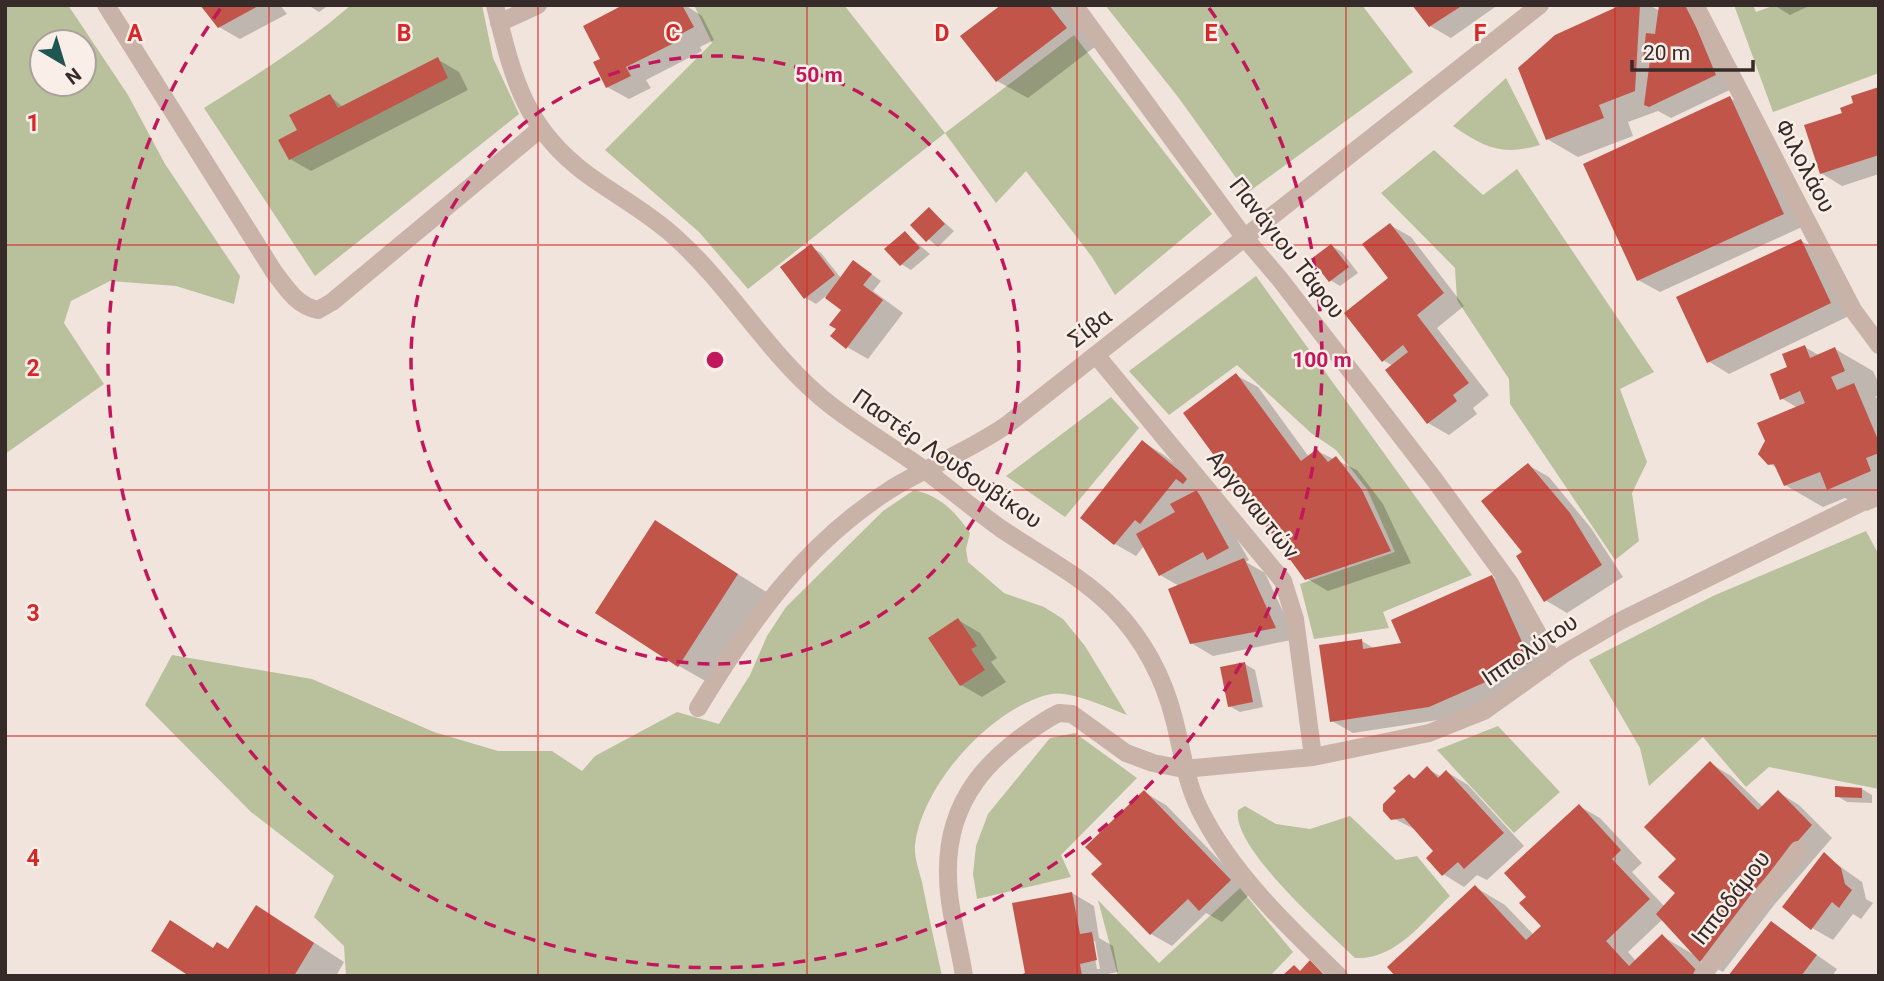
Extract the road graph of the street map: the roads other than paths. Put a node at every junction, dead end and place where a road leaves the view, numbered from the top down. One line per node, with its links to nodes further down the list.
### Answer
1 (106, 5): 7 (street)
2 (538, 5): 6 (street)
3 (1074, 5): 8 (street, Πανάγιου Τάφου)
4 (1540, 5): 8 (street, Σίβα)
5 (1695, 5): 9 (street, Φιλολάου)
6 (497, 14): 7 (street, Παστέρ Λουδουβίκου)
7 (541, 129): 11 (street, Παστέρ Λουδουβίκου)
8 (1244, 237): 10 (street, Σίβα); 13 (street, Πανάγιου Τάφου)
9 (1879, 345)
10 (1096, 355): 11 (street, Σίβα); 15 (street, Αργοναυτών)
11 (927, 472): 14 (street, Σίβα); 16 (street, Παστέρ Λουδουβίκου)
12 (1879, 494): 13 (street, Ιππολύτου)
13 (1553, 661): 15 (street, Ιππολύτου)
14 (698, 709)
15 (1313, 757): 16 (street, Ιππολύτου)
16 (1184, 769): 18 (street, Ιππολύτου); 19 (street, Παστέρ Λουδουβίκου)
17 (1798, 850): 20 (street, Ιπποδάμου)
18 (964, 976)
19 (1339, 976)
20 (1702, 976)

